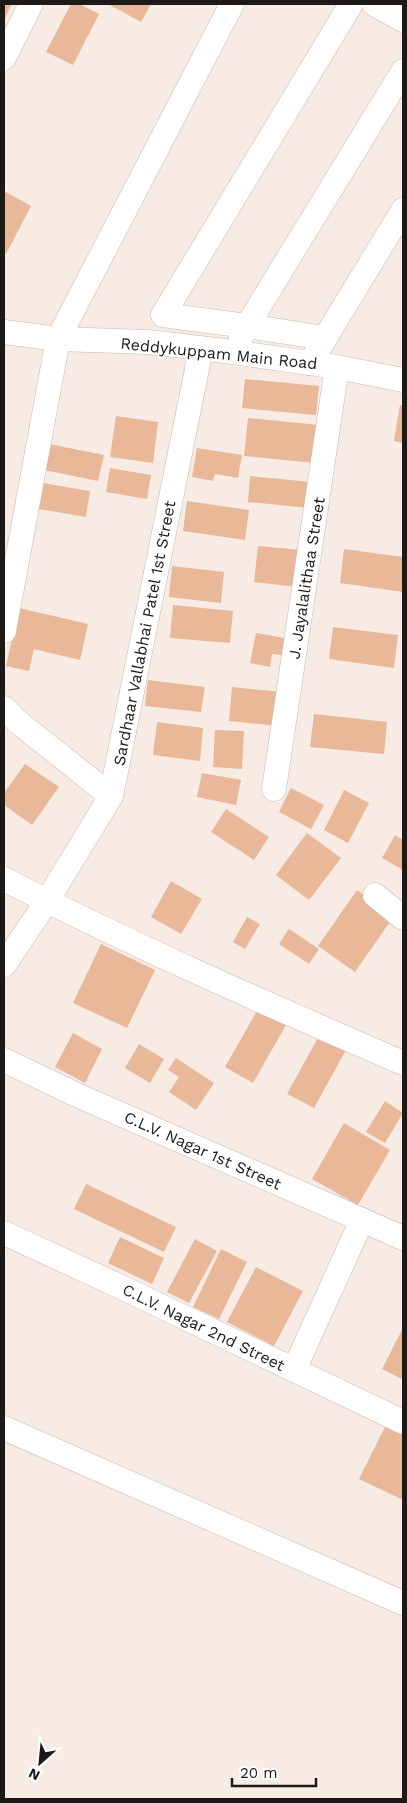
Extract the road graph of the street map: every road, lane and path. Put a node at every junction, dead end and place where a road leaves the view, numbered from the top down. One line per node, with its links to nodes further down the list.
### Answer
1 (31, 4): 6 (street)
2 (232, 4): 13 (street)
3 (351, 4): 9 (street)
4 (374, 4): 5 (street)
5 (403, 20)
6 (4, 58)
7 (403, 71): 10 (street)
8 (403, 210): 12 (street)
9 (163, 314): 10 (street); 14 (street)
10 (247, 326): 12 (street); 16 (street)
11 (4, 332): 13 (street, Reddykuppam Main Road)
12 (325, 338): 17 (street)
13 (58, 339): 14 (street, Reddykuppam Main Road); 20 (street)
14 (148, 342): 15 (street, Reddykuppam Main Road)
15 (201, 349): 16 (street, Reddykuppam Main Road); 23 (street, Sardhaar Vallabhai Patel 1st Street)
16 (233, 352): 17 (street, Reddykuppam Main Road)
17 (310, 363): 18 (street, Reddykuppam Main Road)
18 (337, 367): 19 (street, Reddykuppam Main Road); 22 (street, J. Jayalalithaa Street)
19 (403, 380)
20 (4, 631)
21 (4, 708): 23 (street)
22 (274, 789)
23 (111, 796): 26 (street, Sardhaar Vallabhai Patel 1st Street)
24 (4, 879): 26 (street)
25 (375, 895): 27 (street)
26 (47, 901): 28 (street, Sardhaar Vallabhai Patel 1st Street); 30 (street)
27 (403, 918)
28 (4, 966)
29 (4, 1060): 31 (street, C.L.V. Nagar 1st Street)
30 (403, 1063)
31 (362, 1220): 33 (street, C.L.V. Nagar 1st Street); 34 (street)
32 (4, 1233): 34 (street, C.L.V. Nagar 2nd Street)
33 (403, 1238)
34 (294, 1370): 35 (street, C.L.V. Nagar 2nd Street)
35 (403, 1422)
36 (4, 1428): 37 (street)
37 (403, 1604)

